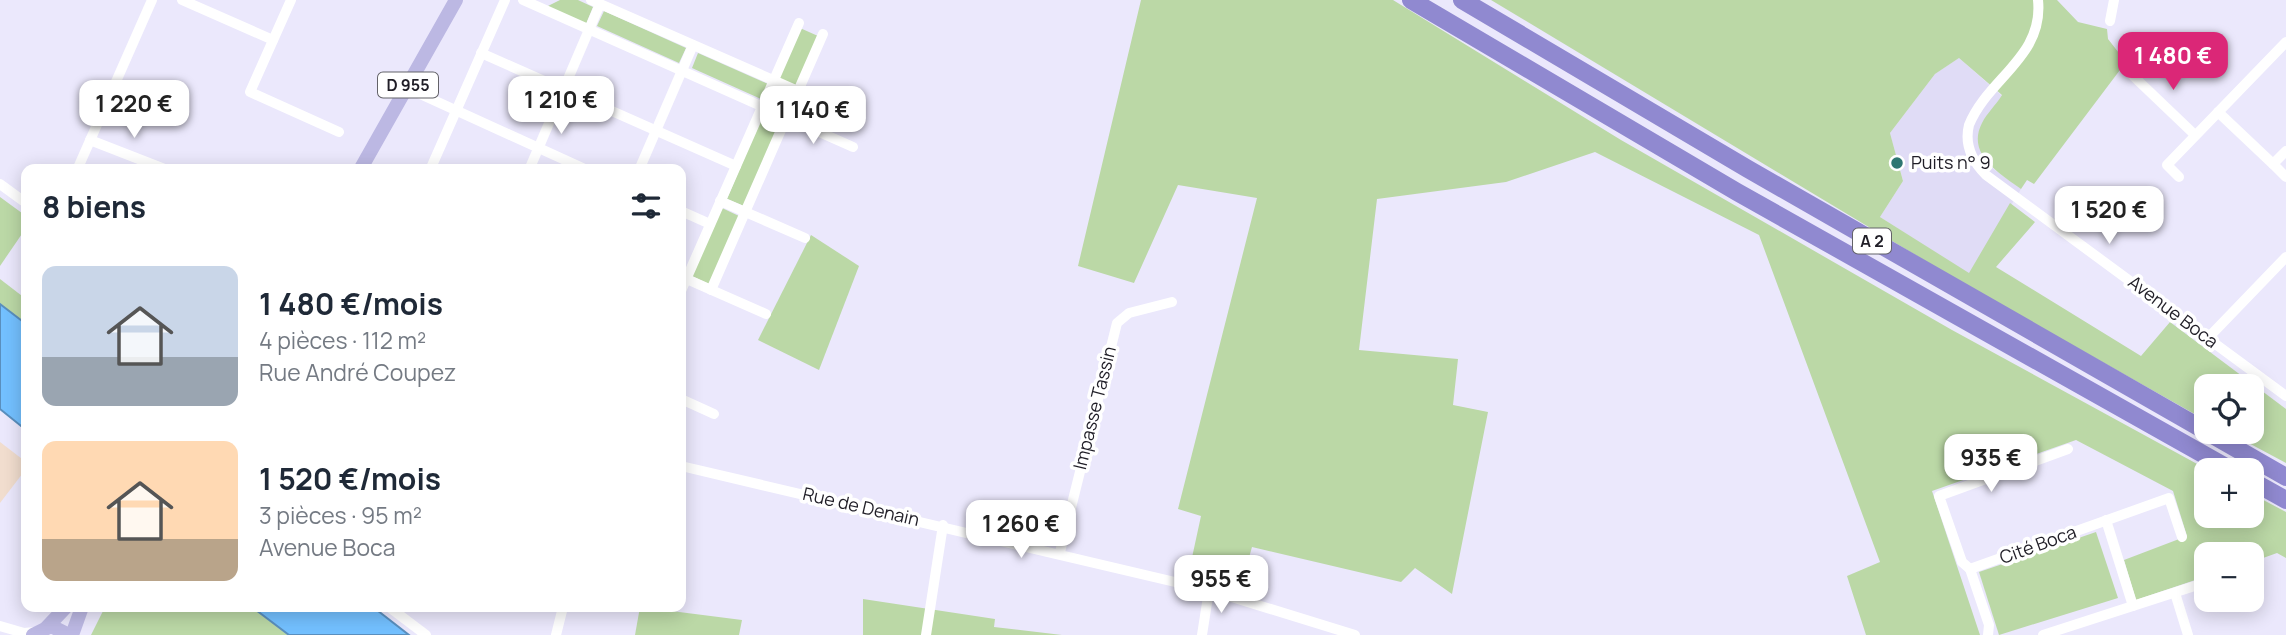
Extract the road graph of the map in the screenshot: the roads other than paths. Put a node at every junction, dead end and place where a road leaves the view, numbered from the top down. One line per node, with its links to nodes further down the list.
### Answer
1 (152, 0): 35 (street)
2 (182, 0): 18 (street)
3 (291, 0): 18 (street)
4 (456, 0): 25 (main road, D 955)
5 (505, 0): 21 (street)
6 (523, 0): 13 (street)
7 (550, 0): 13 (street)
8 (1411, 0): 68 (highway, A 2)
9 (1462, 0): 70 (highway, A 2)
10 (2114, 0): 14 (street)
11 (596, 2): 16 (street); 20 (street)
12 (2038, 2): 63 (street, Avenue Boca)
13 (542, 4): 16 (street)
14 (2110, 21)
15 (799, 23): 24 (street)
16 (590, 29): 22 (street); 26 (street)
17 (823, 34): 27 (street)
18 (273, 40): 33 (street)
19 (2286, 42): 30 (street)
20 (693, 45): 22 (street); 24 (street)
21 (481, 54): 26 (street); 29 (street)
22 (683, 70): 28 (street); 32 (street)
23 (2128, 71): 34 (street)
24 (774, 80): 27 (street); 28 (street)
25 (407, 88): 29 (street); 41 (main road, D 955)
26 (564, 90): 32 (street); 37 (street)
27 (798, 91): 31 (street)
28 (762, 106): 31 (street); 47 (street)
29 (456, 111): 37 (street); 42 (street)
30 (2218, 112): 34 (street); 46 (street)
31 (787, 117): 36 (street); 53 (street)
32 (656, 131): 45 (street); 47 (street)
33 (339, 132)
34 (2195, 135): 48 (street)
35 (90, 140): 39 (street); 40 (street)
36 (853, 147)
37 (538, 148): 43 (street); 44 (street)
38 (2286, 151): 46 (street)
39 (79, 164)
40 (152, 164)
41 (363, 164)
42 (436, 164)
43 (531, 164)
44 (574, 164)
45 (642, 164)
46 (2273, 164): 49 (street)
47 (736, 166): 52 (street)
48 (2179, 177)
49 (2286, 177)
50 (0, 184): 51 (street)
51 (21, 199)
52 (720, 201): 53 (street); 55 (street)
53 (745, 212): 56 (street); 60 (street)
54 (686, 213): 55 (street)
55 (710, 224): 58 (street)
56 (805, 239)
57 (2286, 257): 63 (street)
58 (686, 273)
59 (686, 278): 60 (street)
60 (711, 290): 62 (street)
61 (1172, 302): 76 (street, Impasse Tassin)
62 (766, 314)
63 (2208, 338): 64 (street, Avenue Boca)
64 (2286, 396)
65 (686, 401): 66 (street)
66 (714, 414)
67 (2068, 449): 77 (street)
68 (2210, 458)
69 (686, 467): 74 (street, Rue de Denain)
70 (2286, 477)
71 (2264, 487): 72 (highway)
72 (2286, 499)
73 (2106, 520): 75 (street, Cité Boca); 77 (street, Cité Boca); 81 (street)
74 (943, 525): 76 (street, Rue de Denain); 91 (street)
75 (2182, 537)
76 (1060, 552): 79 (street, Rue de Denain)
77 (1970, 569): 94 (street)
78 (2194, 586): 80 (street)
79 (1209, 590): 92 (street); 93 (street, Rue de Denain)
80 (2175, 593): 81 (street); 96 (street)
81 (2133, 606): 95 (street)
82 (60, 612): 87 (main road)
83 (80, 612): 88 (main road)
84 (396, 612): 89 (street)
85 (562, 612): 90 (street)
86 (0, 625): 87 (street)
87 (38, 631): 88 (main road)
88 (71, 635)
89 (426, 635)
90 (556, 635)
91 (926, 635)
92 (1202, 635)
93 (1355, 635)
94 (1988, 635)
95 (2043, 635)
96 (2189, 635)

